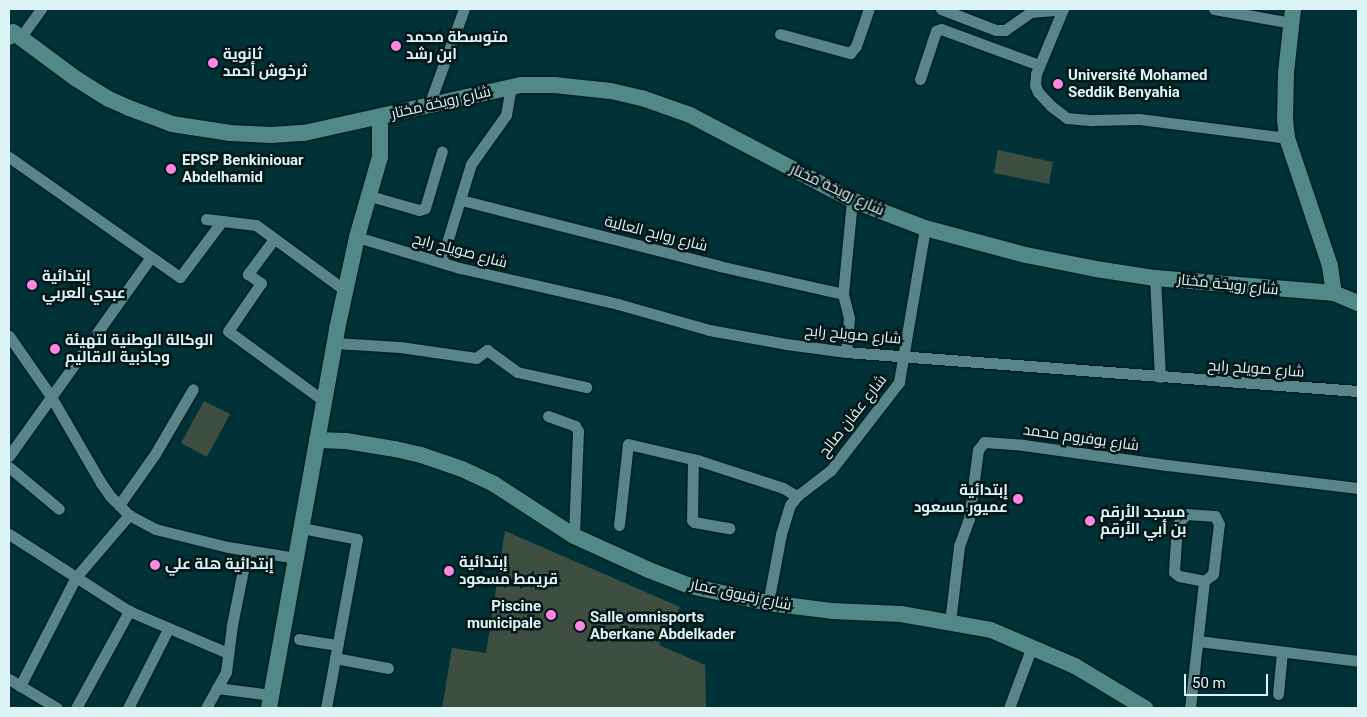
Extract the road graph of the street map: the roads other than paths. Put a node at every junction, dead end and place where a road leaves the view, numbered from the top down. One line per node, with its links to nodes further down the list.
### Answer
1 (41, 9): 8 (street)
2 (464, 9): 13 (street)
3 (869, 9): 9 (street)
4 (941, 9): 5 (street)
5 (1063, 9): 10 (street)
6 (1214, 9): 7 (street)
7 (1292, 16): 15 (main road)
8 (13, 34): 14 (main road, شارع رويخة مختار)
9 (780, 34)
10 (1039, 65): 11 (street); 15 (street)
11 (920, 79)
12 (511, 87): 13 (main road, شارع رويخة مختار); 19 (street); 20 (main road, شارع رويخة مختار)
13 (429, 105): 14 (main road, شارع رويخة مختار)
14 (380, 117): 18 (main road)
15 (1287, 138): 28 (main road)
16 (442, 151): 18 (street)
17 (9, 157): 26 (street)
18 (370, 196): 24 (main road)
19 (461, 200): 27 (street); 33 (street, شارع روابح العالية)
20 (852, 200): 23 (main road, شارع رويخة مختار); 33 (street)
21 (206, 219): 22 (street)
22 (222, 221): 25 (street); 26 (street)
23 (925, 228): 29 (main road, شارع رويخة مختار); 38 (street, شارع عفان صالح)
24 (356, 237): 27 (street, شارع صويلح رابح); 30 (main road)
25 (274, 239): 30 (street); 44 (street)
26 (151, 257): 43 (street)
27 (441, 262): 37 (street, شارع صويلح رابح)
28 (1330, 266): 31 (street); 32 (main road)
29 (1155, 278): 31 (main road, شارع رويخة مختار); 39 (street)
30 (346, 291): 36 (main road)
31 (1308, 293): 32 (main road, شارع رويخة مختار)
32 (1334, 293): 34 (main road)
33 (843, 294): 37 (street)
34 (1358, 304)
35 (9, 336): 43 (street)
36 (335, 343): 40 (street); 44 (main road)
37 (846, 352): 38 (street, شارع صويلح رابح)
38 (905, 355): 39 (street, شارع صويلح رابح); 51 (street, شارع عفان صالح)
39 (1160, 377): 42 (street, شارع صويلح رابح)
40 (586, 387)
41 (193, 389): 52 (street)
42 (1358, 391)
43 (50, 396): 47 (street); 52 (street)
44 (324, 401): 46 (main road)
45 (548, 416): 59 (street)
46 (318, 440): 56 (main road); 59 (main road, شارع زقيوق عمار)
47 (9, 456)
48 (693, 459): 51 (street); 55 (street); 57 (street)
49 (9, 468): 53 (street)
50 (1358, 488): 66 (street, شارع بوفروم محمد)
51 (797, 496): 64 (street, شارع عفان صالح)
52 (119, 505): 54 (street)
53 (59, 509)
54 (129, 515): 60 (street); 62 (street)
55 (619, 525)
56 (302, 528): 61 (main road); 70 (street)
57 (729, 528)
58 (9, 534): 62 (street)
59 (574, 536): 64 (main road, شارع زقيوق عمار)
60 (247, 550): 61 (street); 73 (street)
61 (296, 558): 81 (main road)
62 (76, 577): 65 (street); 78 (street)
63 (1204, 581): 63 (street); 69 (street)
64 (768, 603): 66 (main road, شارع زقيوق عمار)
65 (129, 611): 67 (street); 83 (street)
66 (950, 622): 71 (main road, شارع زقيوق عمار)
67 (168, 629): 73 (street); 84 (street)
68 (299, 639): 70 (street)
69 (1198, 641): 72 (street); 89 (street)
70 (338, 645): 74 (street)
71 (1032, 646): 87 (street); 88 (main road, شارع زقيوق عمار)
72 (1282, 652): 75 (street); 80 (street)
73 (228, 653): 79 (street)
74 (335, 658): 76 (street); 86 (street)
75 (1358, 661)
76 (388, 668)
77 (9, 679): 78 (street)
78 (20, 686): 82 (street)
79 (217, 688): 81 (street); 85 (street)
80 (1278, 694)
81 (271, 702)
82 (57, 708)
83 (76, 708)
84 (128, 708)
85 (206, 708)
86 (326, 708)
87 (1008, 708)
88 (1145, 708)
89 (1190, 708)

